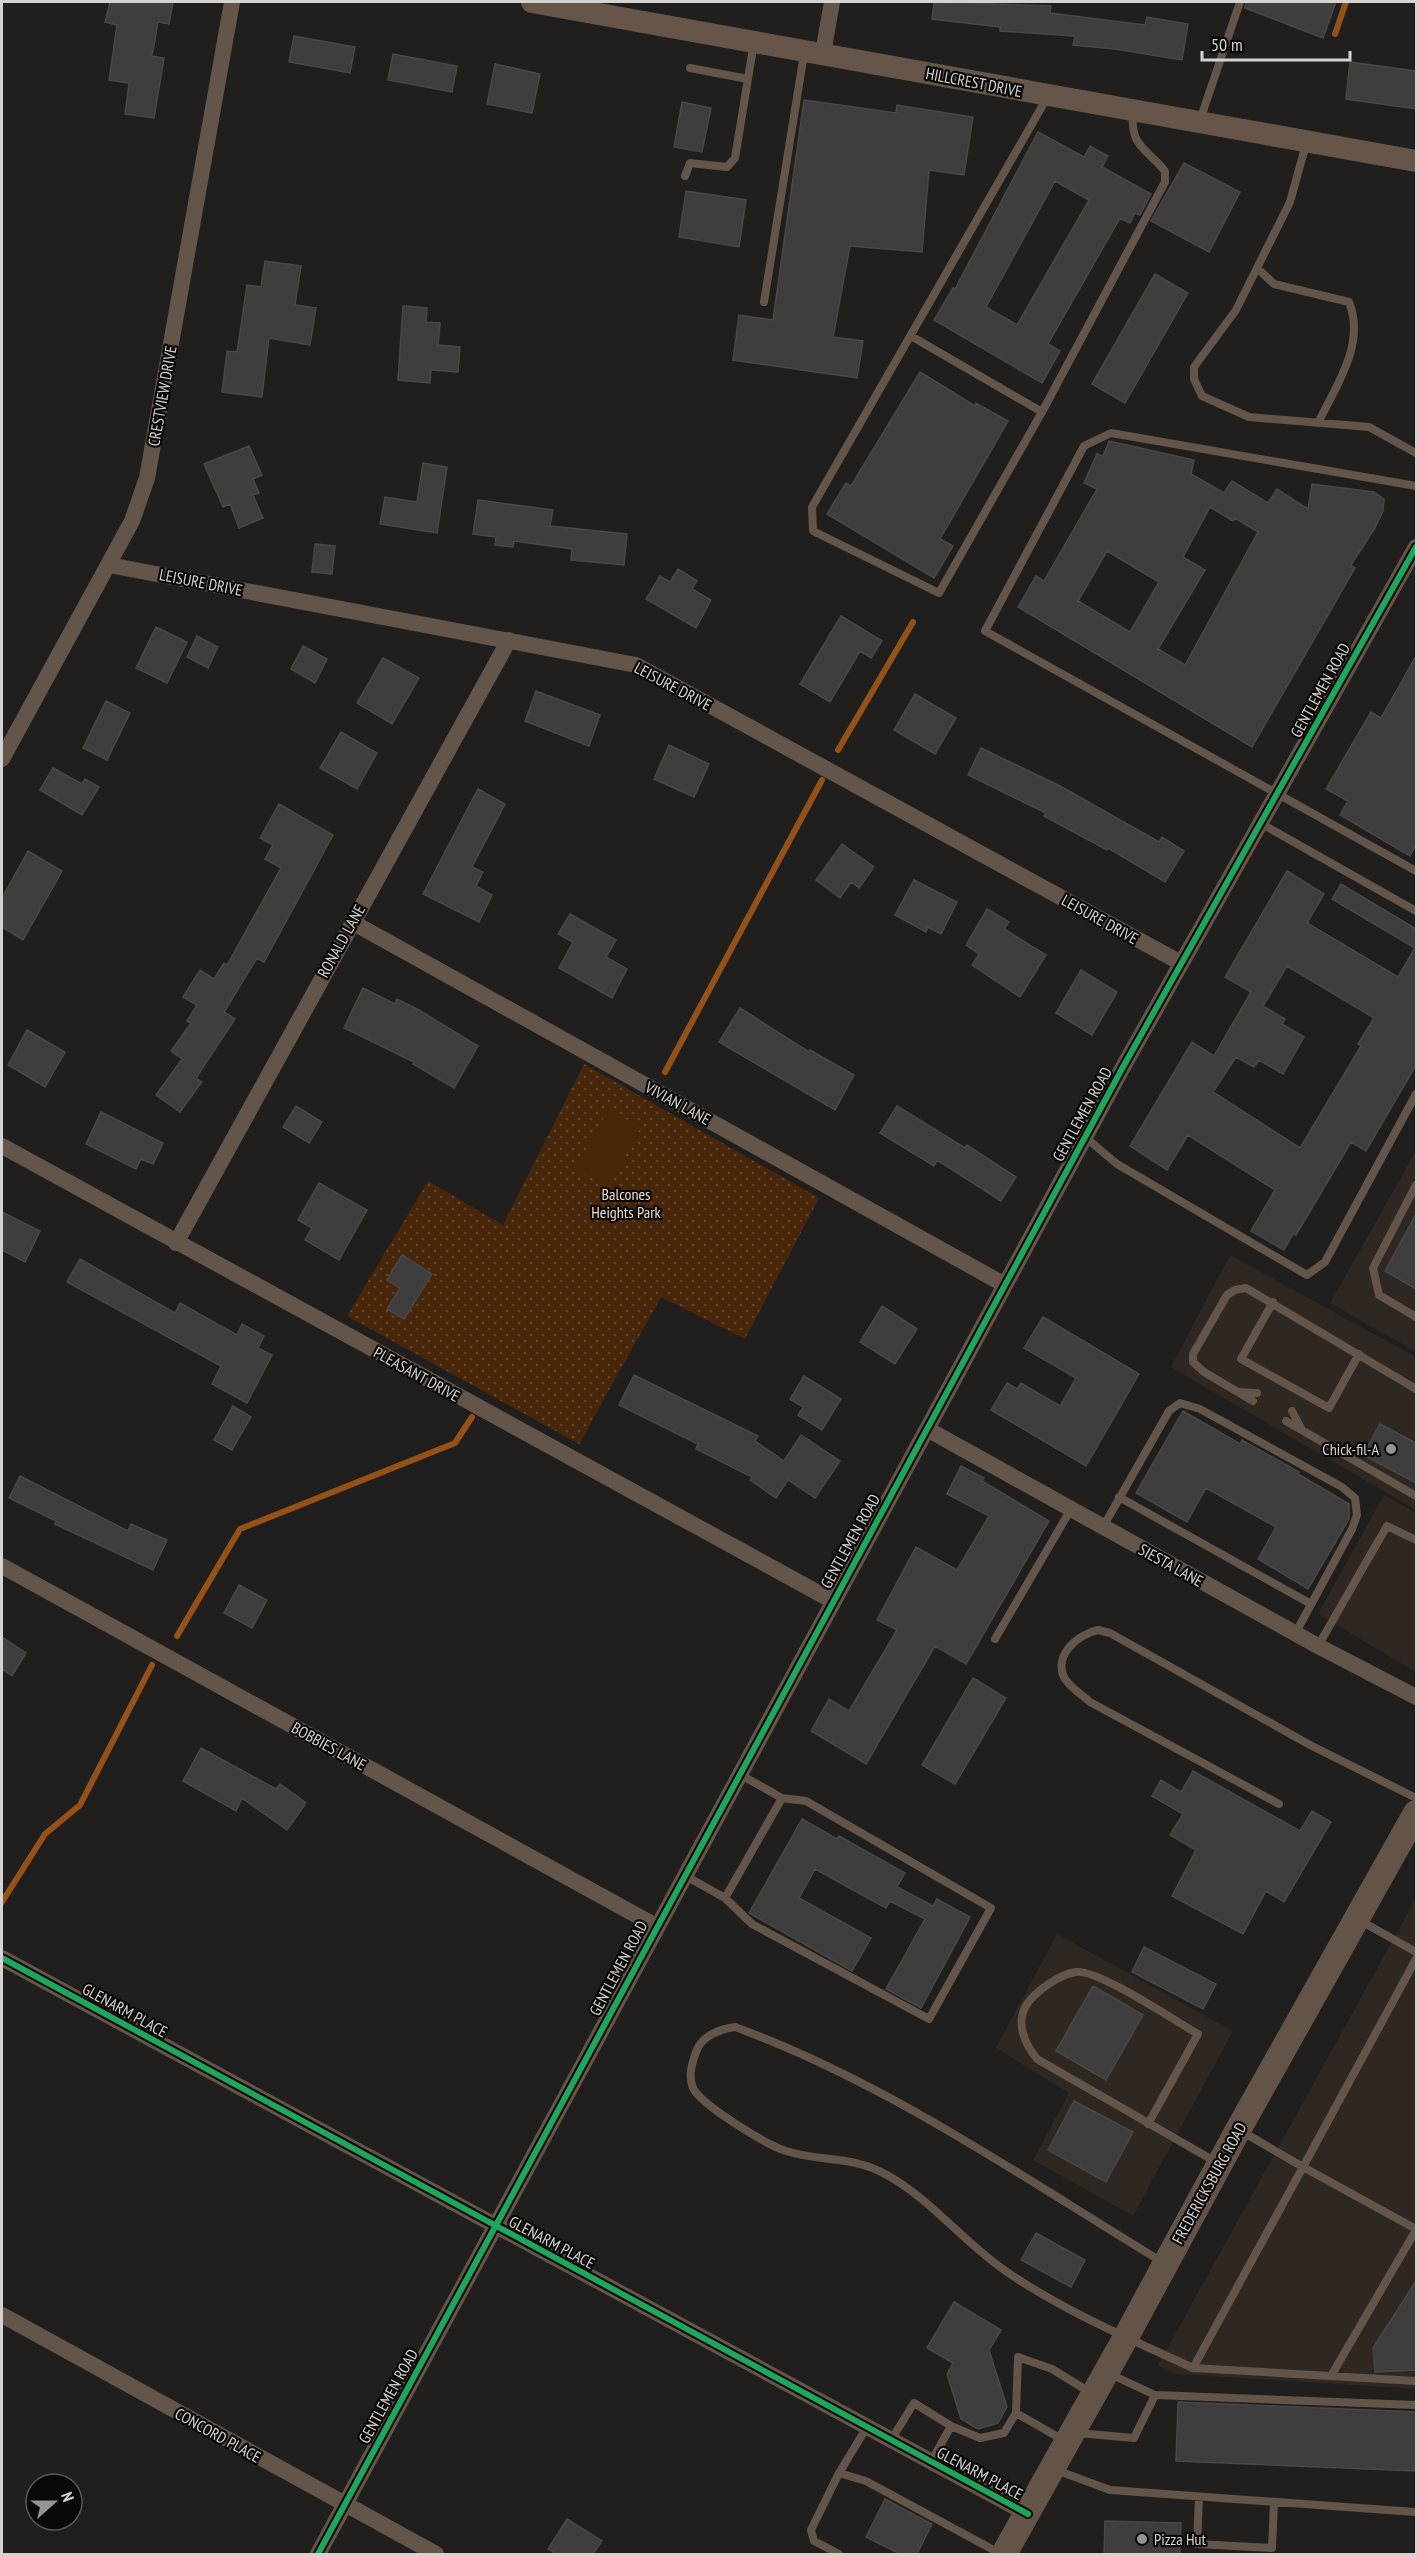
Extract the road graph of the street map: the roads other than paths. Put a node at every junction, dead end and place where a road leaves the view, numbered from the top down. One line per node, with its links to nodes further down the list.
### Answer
1 (232, 2): 23 (street, CRESTVIEW DRIVE)
2 (532, 2): 5 (street, HILLCREST DRIVE)
3 (832, 2): 6 (street)
4 (1240, 2): 11 (lane)
5 (754, 41): 6 (street, HILLCREST DRIVE); 8 (lane)
6 (813, 52): 9 (street, HILLCREST DRIVE); 16 (lane)
7 (690, 68): 8 (lane)
8 (748, 79): 14 (lane)
9 (1048, 95): 10 (street, HILLCREST DRIVE); 17 (lane)
10 (1133, 111): 11 (street, HILLCREST DRIVE); 18 (lane)
11 (1199, 123): 12 (street, HILLCREST DRIVE)
12 (1306, 142): 13 (street, HILLCREST DRIVE); 15 (lane)
13 (1416, 161)
14 (685, 176)
15 (1257, 268): 19 (lane); 19 (lane)
16 (764, 302)
17 (911, 336): 18 (lane); 18 (lane)
18 (1042, 412)
19 (1318, 423): 20 (lane)
20 (1416, 453)
21 (1416, 486): 26 (lane)
22 (1416, 547): 26 (street, GENTLEMEN ROAD)
23 (109, 565): 24 (street, LEISURE DRIVE); 25 (street, CRESTVIEW DRIVE)
24 (508, 640): 30 (street, RONALD LANE); 31 (street, LEISURE DRIVE)
25 (2, 759)
26 (1277, 793): 27 (street, GENTLEMEN ROAD); 28 (lane)
27 (1260, 823): 29 (lane); 31 (street, GENTLEMEN ROAD)
28 (1416, 871)
29 (1416, 911)
30 (352, 922): 36 (street, RONALD LANE); 37 (street, VIVIAN LANE)
31 (1181, 963): 33 (street, GENTLEMEN ROAD)
32 (1416, 1094): 33 (lane)
33 (1085, 1137): 37 (street, GENTLEMEN ROAD)
34 (2, 1146): 36 (street, PLEASANT DRIVE)
35 (1416, 1185): 39 (lane)
36 (176, 1243): 53 (street, PLEASANT DRIVE)
37 (1005, 1285): 45 (street, GENTLEMEN ROAD)
38 (1273, 1302): 40 (lane); 40 (lane); 42 (lane)
39 (1416, 1317)
40 (1359, 1354): 41 (lane)
41 (1416, 1389)
42 (1255, 1397)
43 (1292, 1412): 46 (lane)
44 (1286, 1421): 46 (lane)
45 (927, 1429): 49 (street, SIESTA LANE); 53 (street, GENTLEMEN ROAD)
46 (1302, 1430): 47 (lane)
47 (1416, 1496)
48 (1119, 1497): 50 (lane); 54 (lane); 54 (lane)
49 (1071, 1509): 50 (street, SIESTA LANE); 56 (lane)
50 (1103, 1527): 55 (street, SIESTA LANE)
51 (1416, 1539): 57 (lane)
52 (2, 1566): 67 (street, BOBBIES LANE)
53 (833, 1601): 59 (street, GENTLEMEN ROAD)
54 (1311, 1604): 55 (lane)
55 (1295, 1634): 57 (street, SIESTA LANE)
56 (995, 1639)
57 (1318, 1646): 58 (street, SIESTA LANE)
58 (1416, 1697)
59 (739, 1774): 60 (lane); 64 (street, GENTLEMEN ROAD)
60 (782, 1798): 65 (lane); 65 (lane)
61 (1416, 1798): 62 (lane)
62 (1279, 1804)
63 (1416, 1813): 66 (main road, FREDERICKSBURG ROAD)
64 (684, 1875): 65 (lane); 67 (street, GENTLEMEN ROAD)
65 (725, 1898)
66 (1357, 1919): 68 (lane); 72 (main road, FREDERICKSBURG ROAD)
67 (656, 1926): 75 (street, GENTLEMEN ROAD)
68 (1416, 1952)
69 (2, 1958): 75 (street, GLENARM PLACE)
70 (1416, 1959): 74 (lane)
71 (1148, 2124): 71 (lane); 73 (lane)
72 (1238, 2130): 73 (main road, FREDERICKSBURG ROAD); 74 (lane)
73 (1219, 2163): 77 (main road, FREDERICKSBURG ROAD)
74 (1303, 2167): 76 (lane); 80 (lane)
75 (495, 2227): 89 (street, GLENARM PLACE); 97 (street, GENTLEMEN ROAD)
76 (1416, 2229): 82 (lane)
77 (1165, 2263): 79 (main road, FREDERICKSBURG ROAD); 79 (lane)
78 (2, 2314): 97 (street, CONCORD PLACE)
79 (1126, 2337): 80 (lane); 81 (main road, FREDERICKSBURG ROAD)
80 (1193, 2368): 82 (lane)
81 (1107, 2372): 84 (main road, FREDERICKSBURG ROAD); 85 (lane)
82 (1331, 2376): 83 (lane)
83 (1416, 2381)
84 (1094, 2395): 87 (lane); 90 (main road, FREDERICKSBURG ROAD)
85 (1155, 2395): 86 (lane); 90 (lane)
86 (1416, 2405)
87 (1016, 2413): 88 (lane); 90 (lane)
88 (951, 2426): 91 (lane); 92 (lane)
89 (867, 2427): 91 (street, GLENARM PLACE); 94 (lane)
90 (1070, 2437): 93 (main road, FREDERICKSBURG ROAD)
91 (891, 2440): 92 (street, GLENARM PLACE)
92 (931, 2462): 99 (street, GLENARM PLACE)
93 (1053, 2469): 95 (lane); 99 (main road, FREDERICKSBURG ROAD)
94 (839, 2473): 102 (lane); 103 (lane)
95 (1199, 2497): 96 (lane); 96 (lane)
96 (1274, 2502): 98 (lane)
97 (344, 2505): 100 (street, GENTLEMEN ROAD); 101 (street, CONCORD PLACE)
98 (1415, 2512)
99 (1028, 2514): 103 (main road, FREDERICKSBURG ROAD)
100 (318, 2554)
101 (436, 2554)
102 (839, 2554)
103 (1002, 2554)

